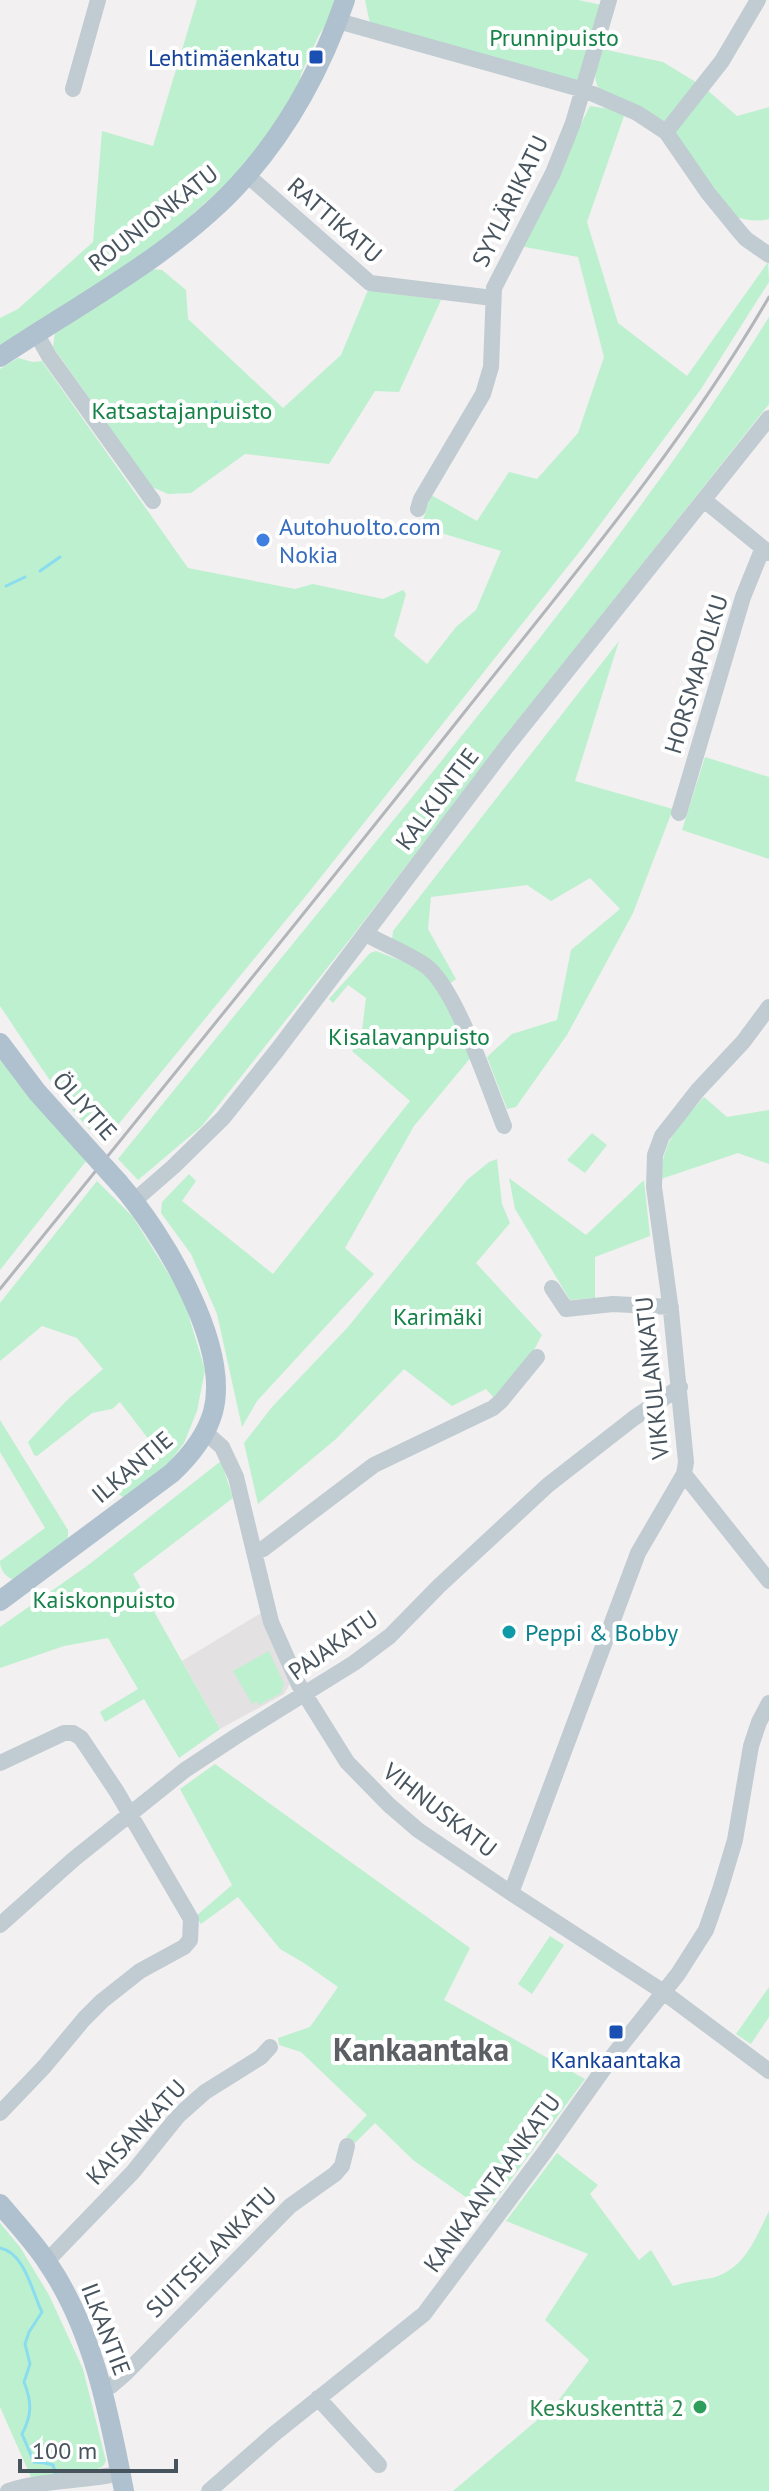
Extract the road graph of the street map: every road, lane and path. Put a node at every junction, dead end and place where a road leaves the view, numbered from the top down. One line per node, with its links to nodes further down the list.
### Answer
1 (98, 0): 6 (street)
2 (345, 0): 5 (main road, ROUNIONKATU)
3 (609, 0): 7 (street, SYYLÄRIKATU)
4 (758, 0): 8 (street)
5 (338, 21): 7 (street); 9 (main road, ROUNIONKATU)
6 (73, 89)
7 (584, 90): 8 (street); 11 (street, SYYLÄRIKATU)
8 (666, 132): 10 (street)
9 (247, 175): 11 (street, RATTIKATU); 12 (main road, ROUNIONKATU)
10 (769, 255)
11 (493, 298): 17 (street, SYYLÄRIKATU)
12 (36, 333): 13 (main road, ROUNIONKATU); 16 (street)
13 (0, 357)
14 (769, 418): 15 (street, KALKUNTIE)
15 (704, 500): 18 (street); 20 (street, KALKUNTIE)
16 (153, 501)
17 (418, 509)
18 (766, 551): 19 (street, HORSMAPOLKU)
19 (679, 813)
20 (366, 934): 23 (street); 24 (street, KALKUNTIE)
21 (769, 1007): 26 (street, VIKKULANKATU)
22 (0, 1043): 24 (main road, ÖLJYTIE, bridge)
23 (504, 1126)
24 (135, 1200): 29 (main road, ILKANTIE)
25 (552, 1288): 26 (street)
26 (671, 1307): 28 (street, VIKKULANKATU)
27 (537, 1357): 31 (street)
28 (680, 1387): 30 (street, VIKKULANKATU); 34 (street, PAJAKATU)
29 (205, 1432): 31 (street, VIHNUSKATU); 33 (main road, ILKANTIE)
30 (684, 1474): 32 (street); 38 (street, VIKKULANKATU)
31 (255, 1552): 34 (street, VIHNUSKATU)
32 (769, 1581)
33 (0, 1601)
34 (304, 1694): 37 (street, PAJAKATU); 38 (street, VIHNUSKATU)
35 (769, 1703): 40 (street, KANKAANTAANKATU)
36 (0, 1763): 37 (street)
37 (129, 1814): 39 (street, PAJAKATU); 43 (street)
38 (511, 1893): 40 (street, VIHNUSKATU)
39 (0, 1925)
40 (662, 1991): 42 (street, VIHNUSKATU); 48 (street, KANKAANTAANKATU)
41 (270, 2047): 46 (street, KAISANKATU)
42 (769, 2071)
43 (0, 2113)
44 (347, 2146): 47 (street, SUITSELANKATU)
45 (0, 2204): 46 (main road, ILKANTIE)
46 (47, 2261): 47 (main road, ILKANTIE)
47 (102, 2390): 50 (main road, ILKANTIE)
48 (318, 2398): 49 (street); 52 (street, KANKAANTAANKATU)
49 (379, 2465)
50 (122, 2482): 51 (street)
51 (8, 2491)
52 (209, 2491)

